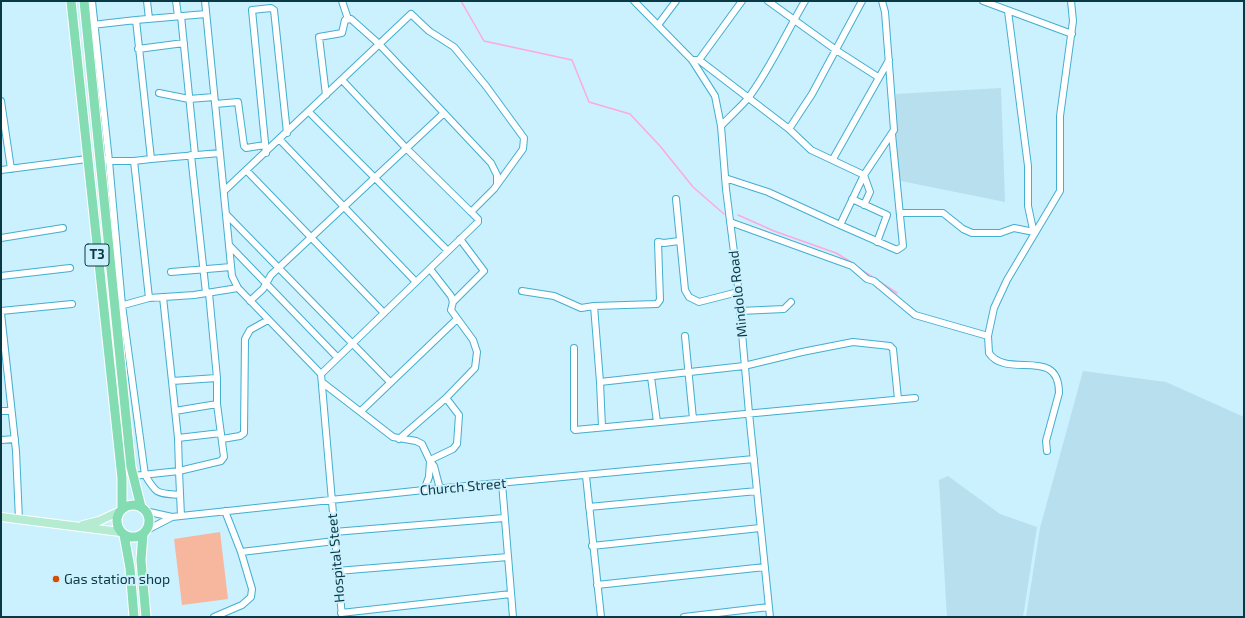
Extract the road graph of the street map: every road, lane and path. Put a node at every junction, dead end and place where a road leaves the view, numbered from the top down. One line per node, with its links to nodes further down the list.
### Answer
1 (71, 1): 56 (highway, T3)
2 (84, 1): 25 (highway, T3)
3 (92, 1): 25 (street)
4 (147, 1): 20 (street)
5 (176, 1): 19 (street)
6 (205, 1): 18 (street)
7 (342, 1): 21 (street)
8 (634, 1): 24 (street, Mindolo Road)
9 (676, 1): 24 (street)
10 (742, 1): 31 (street)
11 (768, 1): 23 (street)
12 (804, 1): 23 (street)
13 (862, 1): 30 (street)
14 (882, 1): 32 (street)
15 (983, 1): 17 (street)
16 (1071, 1): 26 (street)
17 (1008, 11): 26 (street); 77 (street)
18 (206, 14): 19 (street); 40 (street)
19 (180, 16): 20 (street); 27 (street)
20 (149, 19): 22 (street)
21 (348, 19): 28 (street); 36 (street)
22 (136, 20): 25 (street); 29 (street)
23 (793, 20): 30 (street); 37 (street)
24 (658, 25): 31 (street, Mindolo Road)
25 (90, 26): 53 (highway, T3); 57 (street)
26 (1072, 34): 77 (street)
27 (184, 43): 29 (street); 38 (street)
28 (379, 44): 34 (street); 42 (street); 65 (street)
29 (138, 49): 54 (street)
30 (836, 50): 33 (street); 44 (street)
31 (696, 60): 37 (street); 43 (street, Mindolo Road)
32 (889, 60): 33 (street); 46 (street)
33 (878, 78): 55 (street)
34 (342, 80): 36 (street); 49 (street)
35 (159, 93): 38 (street)
36 (326, 95): 41 (street)
37 (748, 98): 43 (street); 44 (street)
38 (189, 99): 40 (street); 52 (street)
39 (1, 101): 59 (street)
40 (214, 101): 48 (street); 50 (street)
41 (309, 112): 45 (street); 63 (street)
42 (444, 113): 49 (street); 65 (street)
43 (721, 126): 64 (street, Mindolo Road)
44 (789, 129): 55 (street)
45 (287, 133): 47 (street); 48 (street)
46 (892, 134): 62 (street); 72 (street)
47 (280, 140): 51 (street); 70 (street)
48 (265, 145): 51 (street)
49 (406, 148): 63 (street); 71 (street)
50 (220, 153): 52 (street); 66 (street)
51 (266, 153): 61 (street)
52 (193, 155): 54 (street); 89 (street)
53 (100, 157): 57 (street); 105 (highway, T3)
54 (150, 159): 58 (street)
55 (833, 159): 62 (street)
56 (87, 160): 59 (street); 158 (highway, T3)
57 (109, 161): 58 (street); 105 (street)
58 (134, 161): 99 (street)
59 (11, 169): 60 (street)
60 (1, 170)
61 (247, 171): 66 (street); 79 (street)
62 (864, 175): 68 (street); 69 (street)
63 (374, 178): 70 (street); 84 (street)
64 (725, 178): 74 (street, Mindolo Road); 75 (street)
65 (497, 184): 71 (street)
66 (224, 191): 73 (street)
67 (676, 199): 81 (street)
68 (852, 199): 69 (street); 75 (street)
69 (864, 205): 82 (street)
70 (344, 208): 79 (street); 93 (street)
71 (472, 212): 80 (street)
72 (901, 213): 77 (street); 82 (street)
73 (226, 214): 83 (street); 87 (street)
74 (730, 222): 96 (street, Mindolo Road); 112 (street)
75 (840, 225): 82 (street)
76 (63, 228): 78 (street)
77 (1034, 233): 112 (street)
78 (1, 238)
79 (312, 238): 87 (street); 108 (street)
80 (460, 239): 84 (street); 101 (street)
81 (679, 241): 96 (street); 104 (street)
82 (877, 242)
83 (229, 245): 85 (street); 92 (street)
84 (448, 251): 88 (street)
85 (231, 267): 89 (street); 94 (street)
86 (70, 268): 91 (street)
87 (280, 268): 92 (street); 114 (street)
88 (430, 269): 93 (street); 101 (street)
89 (203, 270): 90 (street); 97 (street)
90 (171, 272)
91 (1, 276)
92 (266, 282): 100 (street); 116 (street)
93 (416, 282): 108 (street)
94 (238, 288): 97 (street); 100 (street)
95 (522, 291): 104 (street)
96 (738, 292): 106 (street, Mindolo Road)
97 (207, 293): 98 (street); 121 (street)
98 (163, 297): 99 (street); 122 (street)
99 (149, 298): 105 (street)
100 (250, 301): 110 (street)
101 (453, 302): 109 (street)
102 (791, 302): 106 (street)
103 (72, 304): 107 (street)
104 (594, 306): 124 (street)
105 (119, 307): 147 (street); 148 (highway, T3)
106 (740, 311): 117 (street, Mindolo Road)
107 (1, 312): 113 (street)
108 (384, 313): 114 (street)
109 (456, 319): 123 (street); 126 (street)
110 (268, 320): 119 (street); 138 (street)
111 (686, 336): 118 (street)
112 (988, 336): 143 (street)
113 (2, 339): 131 (street)
114 (353, 343): 116 (street); 123 (street)
115 (574, 348): 137 (street)
116 (337, 357): 119 (street)
117 (744, 366): 118 (street); 128 (street); 134 (street, Mindolo Road)
118 (689, 371): 120 (street); 135 (street)
119 (321, 374): 125 (street, Hospital Steet)
120 (652, 376): 124 (street); 136 (street)
121 (217, 378): 122 (street); 129 (street)
122 (172, 381): 132 (street)
123 (390, 382): 133 (street)
124 (600, 382): 137 (street)
125 (323, 383): 133 (street); 155 (street, Hospital Steet)
126 (446, 398): 141 (street); 144 (street)
127 (915, 398): 128 (street)
128 (898, 399): 134 (street)
129 (217, 404): 132 (street); 138 (street)
130 (1, 411): 131 (street)
131 (11, 411): 140 (street)
132 (175, 411): 139 (street)
133 (362, 411): 141 (street)
134 (749, 414): 135 (street); 145 (street, Mindolo Road)
135 (693, 419): 136 (street)
136 (657, 422): 137 (street)
137 (602, 427)
138 (222, 436): 139 (street); 146 (street)
139 (178, 438): 146 (street)
140 (15, 439): 142 (street); 164 (street)
141 (399, 439): 144 (street)
142 (1, 440)
143 (1047, 451)
144 (430, 460): 151 (street); 152 (street)
145 (754, 460): 149 (street, Church Street); 153 (street, Mindolo Road)
146 (179, 471): 147 (street); 154 (street)
147 (145, 475): 148 (street); 154 (street)
148 (133, 476): 157 (highway, T3)
149 (586, 476): 150 (street, Church Street); 156 (street)
150 (502, 483): 151 (street, Church Street); 163 (street)
151 (440, 489): 152 (street, Church Street)
152 (424, 490): 155 (street, Church Street)
153 (757, 491): 156 (street); 166 (street, Mindolo Road)
154 (180, 495): 160 (street)
155 (331, 500): 159 (street, Church Street); 168 (street, Hospital Steet)
156 (589, 507): 171 (street)
157 (143, 509): 158 (highway); 162 (street); 167 (highway)
158 (120, 510): 165 (main road); 169 (highway)
159 (225, 512): 160 (street, Church Street); 172 (street)
160 (181, 516): 162 (street, Church Street)
161 (1, 517): 164 (main road)
162 (172, 517): 167 (street)
163 (504, 518): 168 (street); 173 (street)
164 (19, 520): 165 (main road)
165 (78, 526): 169 (main road)
166 (760, 528): 171 (street); 174 (street, Mindolo Road)
167 (145, 532): 169 (highway); 181 (highway)
168 (334, 532): 170 (street, Hospital Steet)
169 (122, 533): 180 (highway)
170 (335, 541): 172 (street); 175 (street, Hospital Steet)
171 (592, 546): 176 (street)
172 (241, 552): 182 (street)
173 (508, 557): 175 (street); 177 (street)
174 (765, 567): 176 (street); 178 (street, Mindolo Road)
175 (337, 571): 179 (street, Hospital Steet)
176 (597, 585): 184 (street)
177 (511, 594): 179 (street); 183 (street)
178 (769, 607): 185 (street); 186 (street, Mindolo Road)
179 (342, 615)
180 (134, 617)
181 (146, 617)
182 (214, 617)
183 (513, 617)
184 (601, 617)
185 (684, 617)
186 (770, 617)

